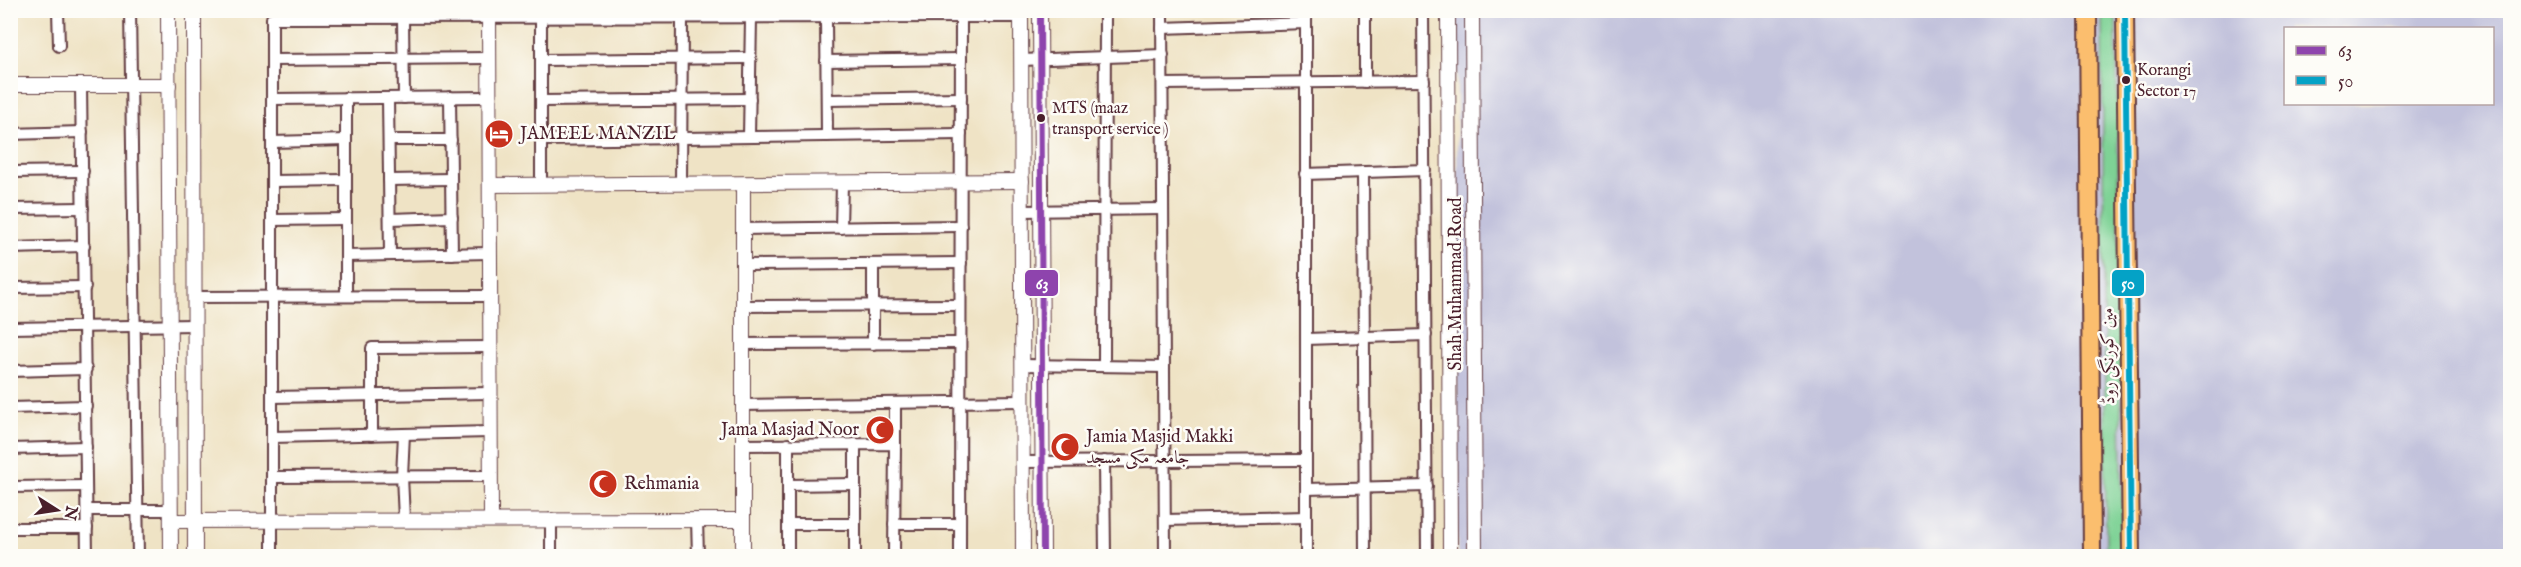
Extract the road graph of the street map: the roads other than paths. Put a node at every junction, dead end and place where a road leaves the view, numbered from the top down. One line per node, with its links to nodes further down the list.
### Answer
1 (58, 10): 25 (street)
2 (130, 10): 44 (street)
3 (168, 10): 45 (street)
4 (194, 10): 46 (street)
5 (1040, 10): 32 (street)
6 (1105, 10): 27 (street)
7 (1162, 10): 24 (street)
8 (1306, 10): 23 (street)
9 (1365, 10): 40 (street)
10 (1423, 10): 38 (street)
11 (1448, 10): 116 (street, Shah Muhammad Road)
12 (1472, 10): 117 (street, Shah Muhammad Road)
13 (2088, 10): 209 (main road, مین کورنگی روڈ)
14 (2125, 10): 210 (main road, مین کورنگی روڈ)
15 (961, 14): 16 (street); 21 (street); 31 (street)
16 (1021, 14): 36 (street)
17 (489, 15): 18 (street); 22 (street); 28 (street)
18 (403, 18): 33 (street); 34 (street)
19 (682, 18): 20 (street); 22 (street); 29 (street)
20 (751, 18): 21 (street); 30 (street)
21 (826, 18): 37 (street)
22 (541, 19): 35 (street)
23 (1306, 23): 24 (street); 39 (street)
24 (1162, 28): 26 (street)
25 (59, 46)
26 (1162, 55): 27 (street); 41 (street)
27 (1106, 57): 32 (street); 87 (street)
28 (489, 58): 34 (street); 48 (street)
29 (682, 58): 30 (street); 35 (street); 54 (street)
30 (750, 58): 55 (street)
31 (961, 59): 37 (street); 52 (street)
32 (1041, 59): 36 (street); 89 (street)
33 (272, 60): 34 (street); 53 (street)
34 (403, 60): 51 (street)
35 (541, 60): 56 (street)
36 (1021, 60): 78 (street)
37 (826, 61): 57 (street)
38 (1424, 81): 40 (street); 69 (street)
39 (1306, 82): 40 (street); 41 (street); 73 (street)
40 (1365, 82)
41 (1163, 84): 88 (street)
42 (10, 85): 43 (street)
43 (81, 85): 44 (street); 58 (street)
44 (131, 85): 45 (street); 119 (street)
45 (169, 89): 46 (street); 120 (street)
46 (194, 92): 112 (street)
47 (450, 97): 48 (street); 51 (street); 66 (street)
48 (489, 97): 83 (street)
49 (346, 98): 50 (street); 53 (street); 64 (street)
50 (388, 98): 51 (street); 65 (street)
51 (404, 98)
52 (961, 98): 57 (street); 60 (street)
53 (272, 99): 68 (street)
54 (682, 99): 55 (street); 56 (street); 63 (street)
55 (750, 99): 61 (street)
56 (541, 100): 67 (street)
57 (826, 100): 62 (street)
58 (82, 132): 59 (street); 70 (street)
59 (10, 134)
60 (961, 134): 62 (street); 80 (street)
61 (749, 136): 62 (street); 63 (street)
62 (826, 136)
63 (681, 137): 67 (street); 81 (street)
64 (346, 140): 68 (street); 75 (street)
65 (389, 140): 66 (street); 76 (street)
66 (451, 140): 74 (street)
67 (541, 140): 84 (street)
68 (272, 142): 77 (street)
69 (1425, 170): 72 (street); 123 (street)
70 (83, 171): 71 (street); 85 (street)
71 (10, 172)
72 (1363, 172): 73 (street); 124 (street)
73 (1305, 174): 125 (street)
74 (451, 179): 76 (street); 91 (street)
75 (346, 180): 77 (street); 92 (street)
76 (389, 180): 93 (street)
77 (272, 181): 94 (street)
78 (1022, 181): 80 (street); 90 (street)
79 (842, 183): 80 (street); 82 (street); 96 (street)
80 (961, 183): 95 (street)
81 (681, 184): 82 (street); 84 (street)
82 (743, 184): 97 (street)
83 (490, 185): 84 (street); 100 (street)
84 (541, 185)
85 (83, 208): 86 (street); 98 (street)
86 (10, 209)
87 (1105, 209): 88 (street); 89 (street); 132 (street)
88 (1163, 209): 133 (street)
89 (1041, 210): 90 (street); 131 (street)
90 (1022, 211): 130 (street)
91 (452, 217): 93 (street); 101 (street)
92 (346, 219): 94 (street); 103 (street)
93 (390, 219): 102 (street)
94 (272, 220): 109 (street)
95 (961, 226): 96 (street); 104 (street)
96 (841, 228): 97 (street)
97 (743, 229): 106 (street)
98 (84, 246): 99 (street); 107 (street)
99 (10, 248)
100 (490, 253): 101 (street); 111 (street)
101 (452, 254): 102 (street)
102 (390, 255): 103 (street)
103 (346, 256): 110 (street)
104 (961, 263): 105 (street); 113 (street)
105 (873, 264): 106 (street); 115 (street)
106 (743, 265): 114 (street)
107 (85, 287): 108 (street); 121 (street)
108 (10, 288)
109 (272, 295): 110 (street); 112 (street); 138 (street)
110 (346, 295): 111 (street)
111 (490, 296): 129 (street)
112 (194, 297): 118 (street)
113 (960, 304): 115 (street); 128 (street)
114 (743, 306): 115 (street); 126 (street)
115 (873, 307): 127 (street)
116 (1449, 319): 117 (street); 207 (street, Shah Muhammad Road)
117 (1474, 319): 208 (street, Shah Muhammad Road)
118 (194, 325): 120 (street); 181 (street)
119 (134, 326): 120 (street); 121 (street); 171 (street)
120 (170, 326): 172 (street)
121 (86, 327): 122 (street); 134 (street)
122 (10, 328)
123 (1426, 335): 124 (street); 166 (street)
124 (1364, 337): 125 (street); 168 (street)
125 (1305, 339): 155 (street)
126 (743, 344): 127 (street); 143 (street)
127 (873, 344): 128 (street)
128 (960, 344): 140 (street)
129 (490, 347): 136 (street); 137 (street)
130 (1022, 365): 131 (street); 139 (street)
131 (1041, 365): 132 (street); 159 (street)
132 (1104, 366): 133 (street)
133 (1164, 367): 157 (street)
134 (86, 369): 135 (street); 142 (street)
135 (10, 371)
136 (490, 393): 137 (street); 145 (street)
137 (372, 395): 138 (street); 147 (street)
138 (272, 397): 148 (street)
139 (1022, 401): 140 (street); 158 (street)
140 (960, 403): 141 (street); 185 (street)
141 (895, 404): 143 (street); 151 (street)
142 (86, 405): 144 (street); 153 (street)
143 (743, 405): 152 (street)
144 (10, 408)
145 (490, 432): 146 (street); 161 (street)
146 (404, 434): 147 (street); 160 (street)
147 (372, 435): 148 (street)
148 (272, 437): 162 (street)
149 (788, 444): 150 (street); 152 (street); 164 (street)
150 (855, 444): 151 (street); 163 (street)
151 (895, 444): 184 (street)
152 (743, 445): 179 (street)
153 (86, 447): 154 (street); 165 (street)
154 (10, 448)
155 (1306, 460): 157 (street); 169 (street)
156 (1104, 461): 157 (street); 159 (street); 202 (street)
157 (1165, 461): 180 (street)
158 (1023, 462): 159 (street); 200 (street)
159 (1042, 462): 201 (street)
160 (402, 476): 161 (street); 162 (street); 174 (street)
161 (490, 476): 175 (street)
162 (272, 477): 178 (street)
163 (855, 484): 164 (street); 183 (street)
164 (788, 485): 182 (street)
165 (86, 486): 167 (street); 170 (street)
166 (1427, 486): 168 (street); 206 (street)
167 (10, 487)
168 (1365, 488): 169 (street); 205 (street)
169 (1306, 489): 173 (street)
170 (87, 510): 171 (street); 187 (street)
171 (137, 510): 172 (street); 189 (street)
172 (171, 516): 181 (street); 190 (street)
173 (1306, 517): 180 (street); 204 (street)
174 (404, 519): 175 (street); 178 (street)
175 (491, 519): 176 (street)
176 (551, 519): 177 (street); 193 (street)
177 (697, 519): 179 (street); 194 (street)
178 (272, 520): 181 (street); 192 (street)
179 (743, 520): 195 (street)
180 (1165, 520): 203 (street)
181 (195, 521): 191 (street)
182 (788, 524): 183 (street); 196 (street)
183 (855, 524): 197 (street)
184 (894, 524): 185 (street); 198 (street)
185 (960, 524): 199 (street)
186 (10, 528): 187 (street)
187 (87, 528): 188 (street)
188 (87, 556)
189 (138, 556)
190 (171, 556)
191 (195, 556)
192 (272, 556)
193 (551, 556)
194 (698, 556)
195 (743, 556)
196 (788, 556)
197 (855, 556)
198 (894, 556)
199 (960, 556)
200 (1023, 556)
201 (1043, 556)
202 (1105, 556)
203 (1165, 556)
204 (1306, 556)
205 (1365, 556)
206 (1427, 556)
207 (1450, 556)
208 (1475, 556)
209 (2092, 556)
210 (2131, 556)

